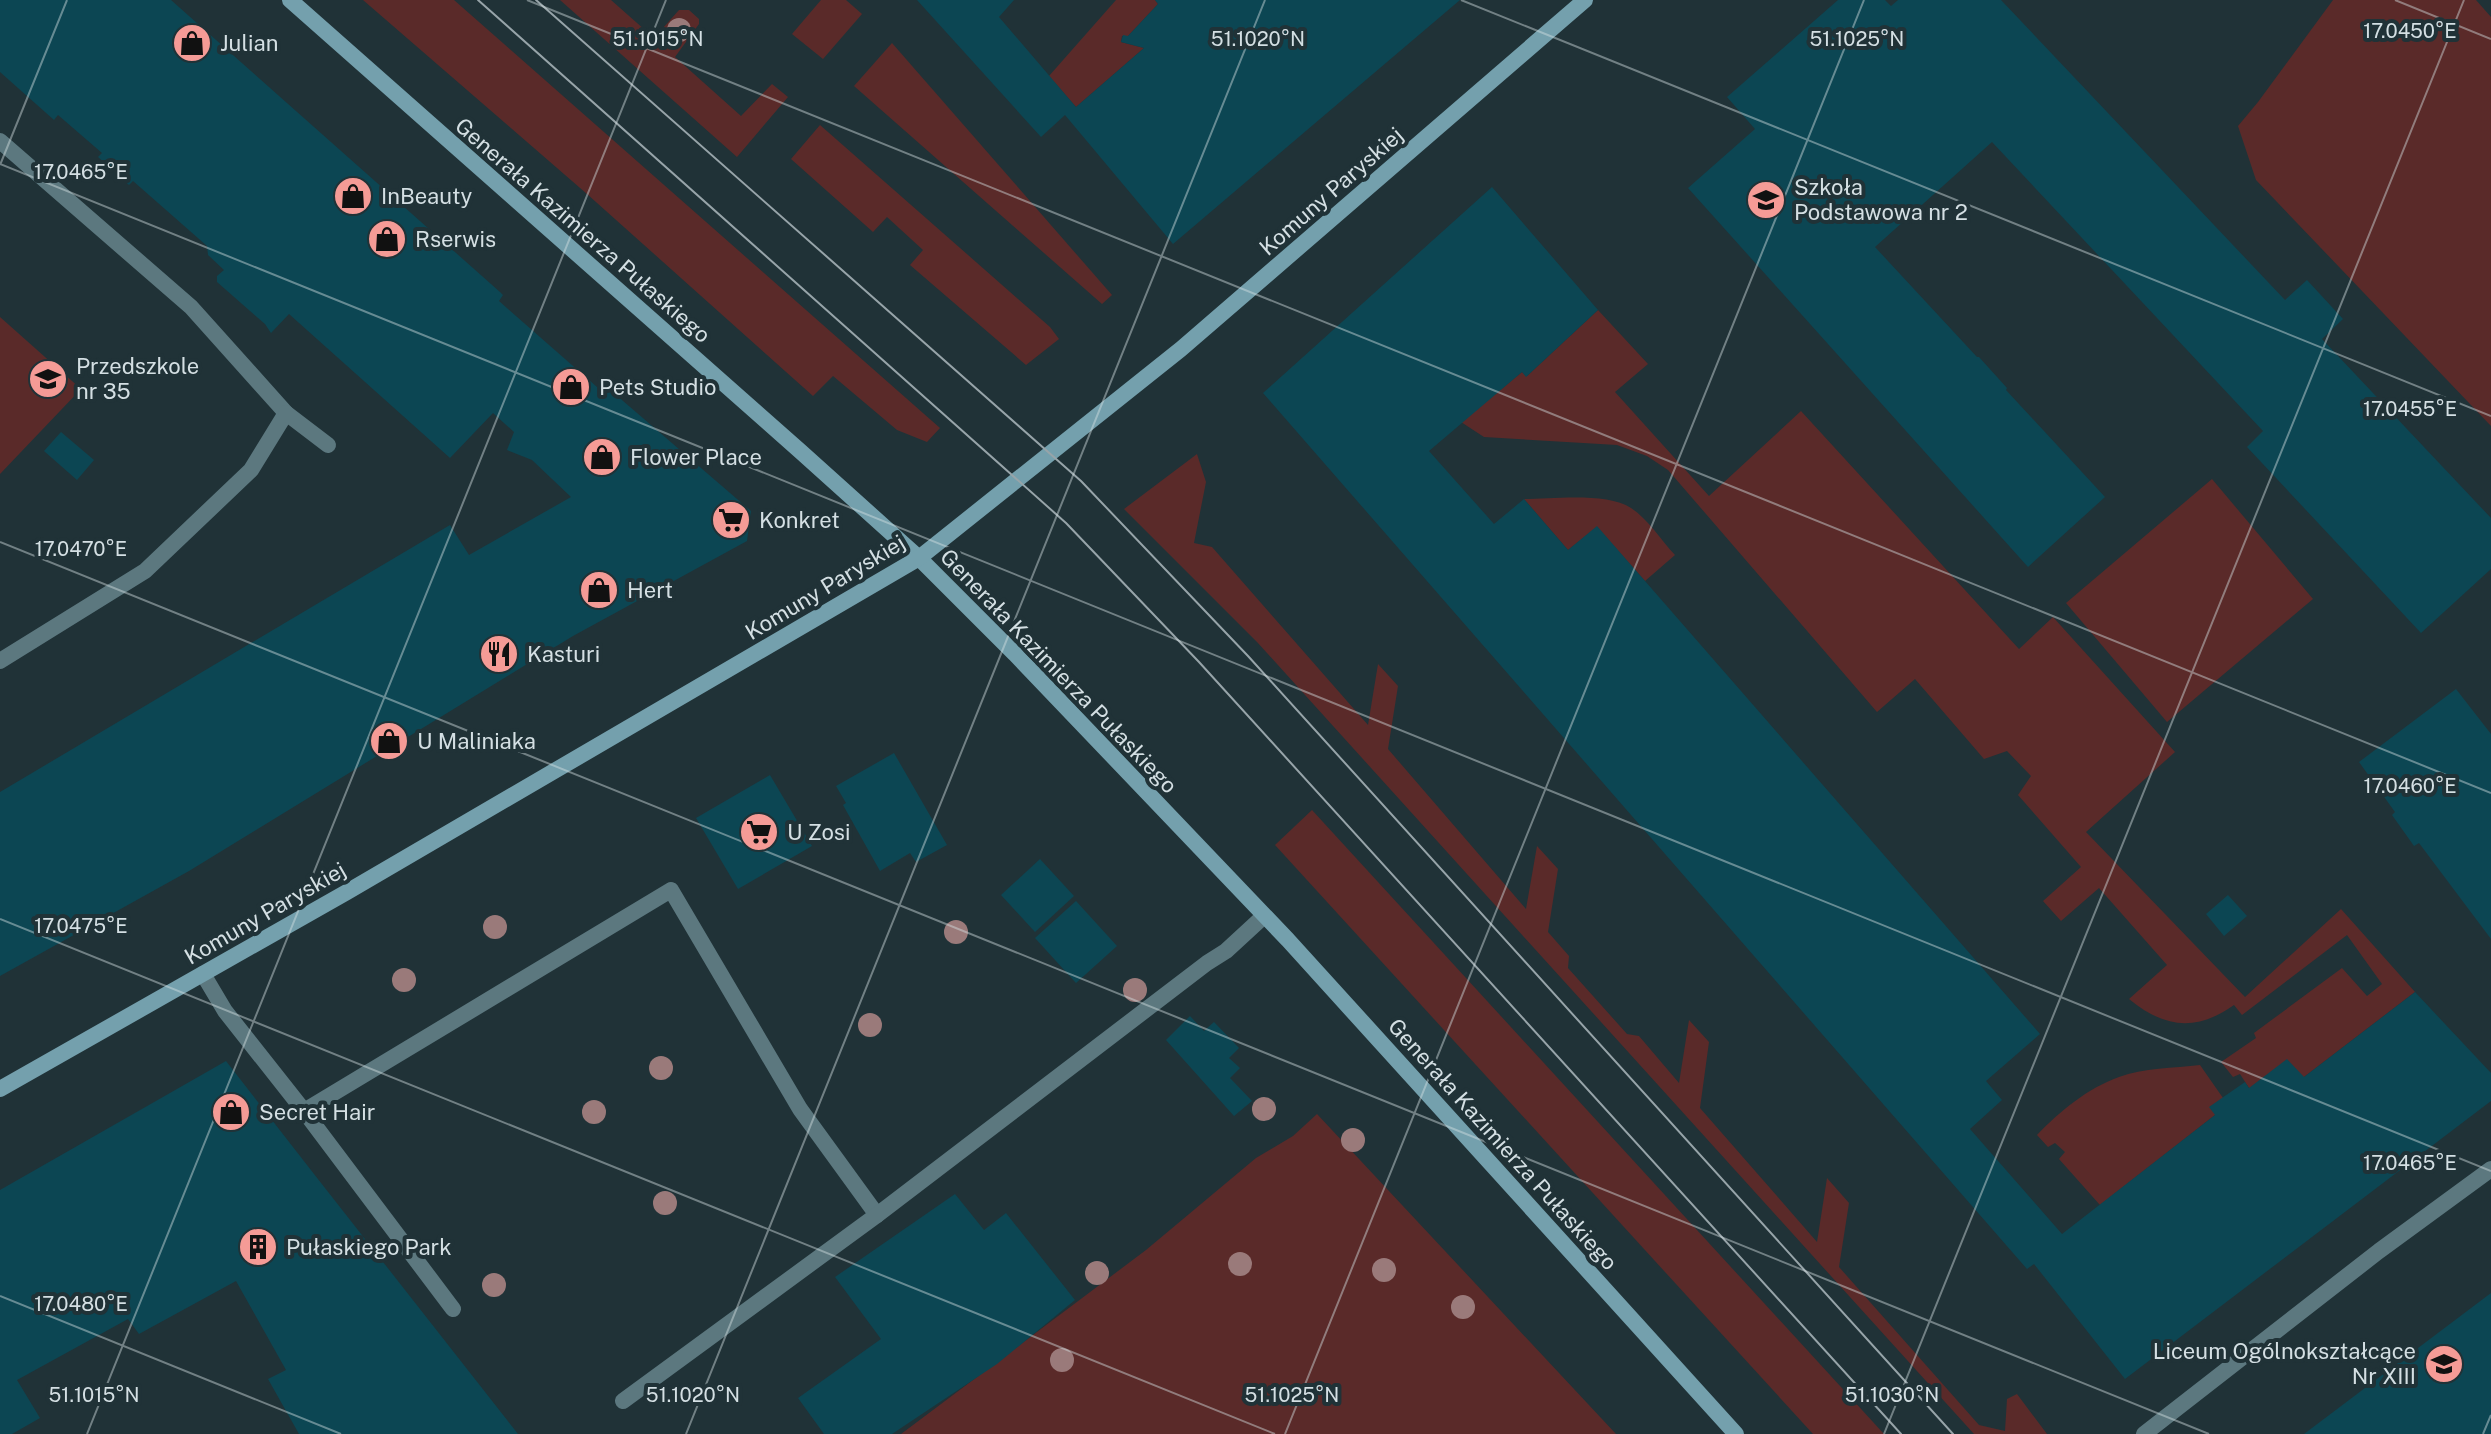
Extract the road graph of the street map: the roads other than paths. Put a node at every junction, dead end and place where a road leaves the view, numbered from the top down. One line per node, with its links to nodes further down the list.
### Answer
1 (290, 0): 6 (main road, Generała Kazimierza Pułaskiego)
2 (1585, 0): 6 (main road, Komuny Paryskiej)
3 (0, 141): 4 (street)
4 (286, 413): 5 (street); 7 (street)
5 (328, 445)
6 (919, 558): 8 (main road, Generała Kazimierza Pułaskiego); 9 (main road, Komuny Paryskiej)
7 (0, 661)
8 (1264, 916): 13 (street); 16 (main road, Generała Kazimierza Pułaskiego)
9 (203, 974): 10 (main road, Komuny Paryskiej); 11 (street)
10 (0, 1089)
11 (304, 1111): 13 (street); 14 (street)
12 (2491, 1169): 17 (street)
13 (877, 1215): 15 (street)
14 (453, 1309)
15 (623, 1401)
16 (1736, 1434)
17 (2144, 1434)

